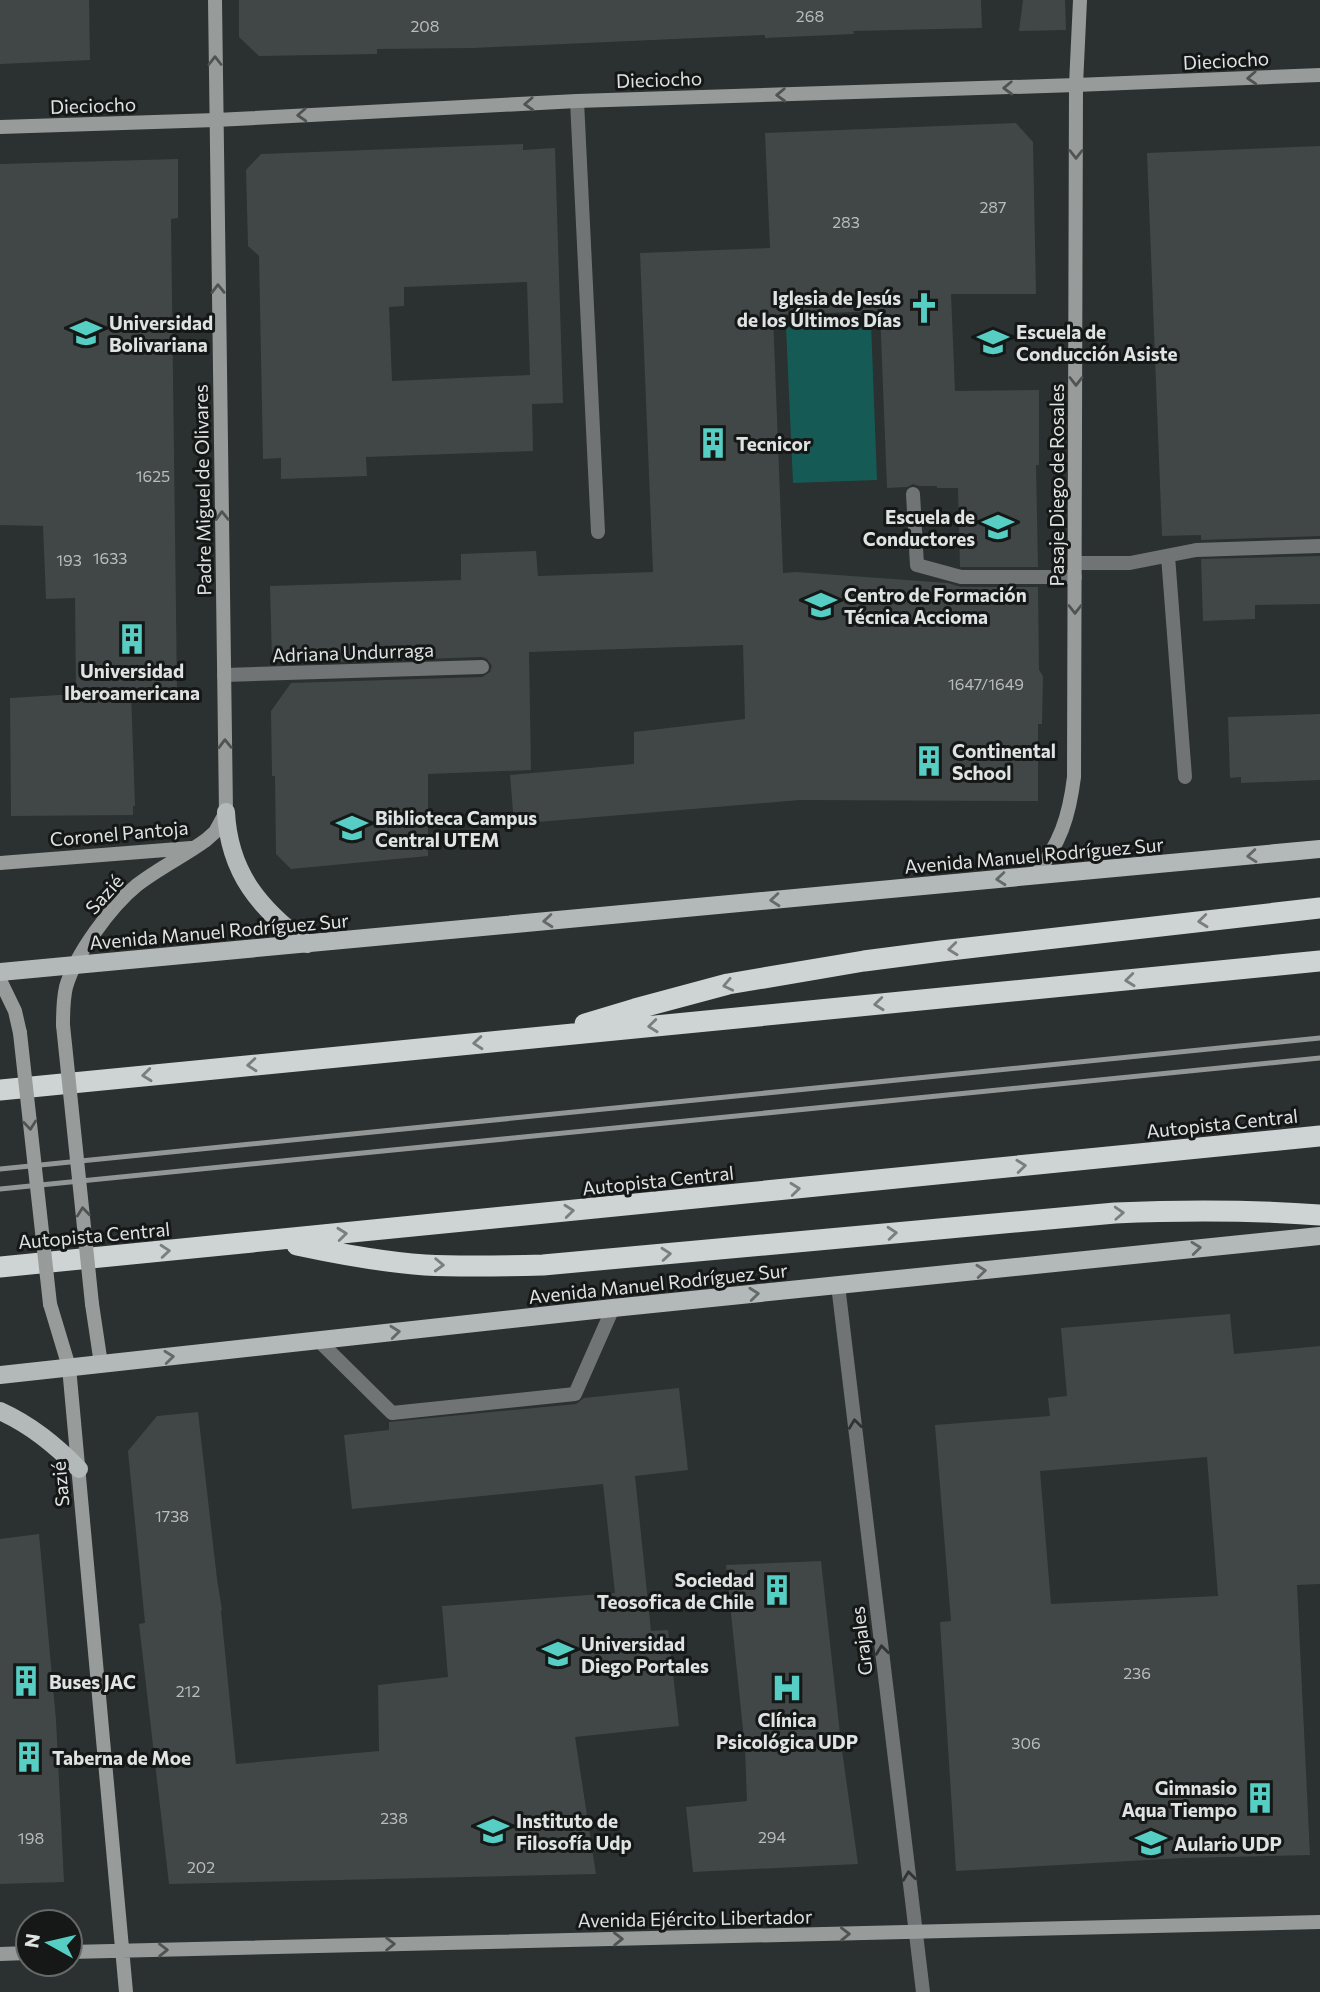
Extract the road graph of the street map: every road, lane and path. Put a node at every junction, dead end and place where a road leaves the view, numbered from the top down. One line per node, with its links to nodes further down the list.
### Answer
1 (215, 0): 6 (street, Padre Miguel de Olivares, one-way to 1)
2 (1080, 0): 4 (street, Pasaje Diego de Rosales)
3 (1320, 75): 4 (street, Dieciocho, one-way to 4)
4 (1076, 85): 5 (street, Dieciocho, one-way to 5); 12 (street, Pasaje Diego de Rosales, one-way to 12)
5 (577, 101): 6 (street, Dieciocho, one-way to 6); 9 (street)
6 (216, 120): 7 (street, Dieciocho); 14 (street, Padre Miguel de Olivares, one-way to 6)
7 (0, 127)
8 (913, 494): 12 (street)
9 (598, 532)
10 (1320, 546): 11 (street)
11 (1168, 556): 12 (street); 15 (street)
12 (1075, 570): 20 (street, Pasaje Diego de Rosales, one-way to 20)
13 (482, 667): 14 (street, Adriana Undurraga)
14 (225, 675): 16 (street, Padre Miguel de Olivares, one-way to 14)
15 (1185, 777)
16 (226, 812): 17 (street, Coronel Pantoja); 22 (main road)
17 (195, 848): 19 (street, Coronel Pantoja); 24 (street, Sazié)
18 (1320, 849): 20 (main road, Avenida Manuel Rodríguez Sur, one-way to 20)
19 (0, 863)
20 (1035, 876): 22 (main road, Avenida Manuel Rodríguez Sur, one-way to 22)
21 (1320, 908): 27 (highway, one-way to 27)
22 (307, 944): 24 (main road, Avenida Manuel Rodríguez Sur)
23 (1320, 961): 27 (highway, one-way to 27)
24 (74, 966): 25 (main road, Avenida Manuel Rodríguez Sur); 37 (street, Sazié, one-way to 24, bridge)
25 (0, 972)
26 (0, 980): 38 (street, Sazié, one-way to 38, bridge)
27 (546, 1037): 28 (highway, one-way to 28)
28 (0, 1090)
29 (1320, 1136): 32 (highway, Autopista Central, one-way to 29)
30 (1320, 1214): 32 (highway, one-way to 30)
31 (1320, 1236): 34 (main road, Avenida Manuel Rodríguez Sur, one-way to 31)
32 (274, 1241): 33 (highway, Autopista Central, one-way to 32)
33 (0, 1267)
34 (838, 1285): 35 (main road, Avenida Manuel Rodríguez Sur, one-way to 34); 43 (street, Grajales, one-way to 34)
35 (613, 1308): 36 (main road, Avenida Manuel Rodríguez Sur, one-way to 35); 36 (street)
36 (318, 1340): 37 (main road, Avenida Manuel Rodríguez Sur, one-way to 36)
37 (101, 1364): 38 (main road, Avenida Manuel Rodríguez Sur)
38 (69, 1367): 39 (main road, Avenida Manuel Rodríguez Sur); 41 (street, Sazié)
39 (0, 1375)
40 (0, 1411): 41 (main road)
41 (79, 1469): 44 (street, Sazié)
42 (1320, 1922): 43 (street, Avenida Ejército Libertador)
43 (915, 1932): 44 (street, Avenida Ejército Libertador, one-way to 43); 47 (street, Grajales)
44 (122, 1951): 45 (street, Avenida Ejército Libertador); 46 (street, Sazié)
45 (84, 1952)
46 (126, 1992)
47 (923, 1992)

